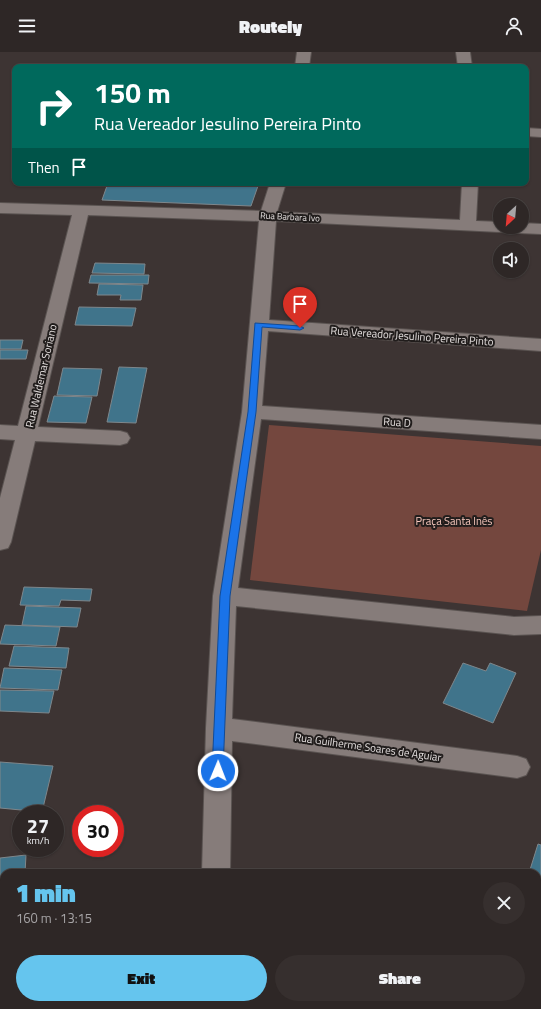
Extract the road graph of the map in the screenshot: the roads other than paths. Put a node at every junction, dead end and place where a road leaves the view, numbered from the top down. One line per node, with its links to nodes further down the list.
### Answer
1 (304, 52): 3 (street)
2 (463, 52): 4 (street)
3 (302, 64)
4 (465, 64)
5 (529, 132): 6 (street)
6 (541, 133)
7 (277, 186): 11 (street)
8 (470, 186): 12 (street)
9 (0, 208): 10 (street, Rua Barbara Ivo)
10 (81, 210): 11 (street, Rua Barbara Ivo); 21 (street, Rua Waldemar Soriano)
11 (268, 216): 12 (street, Rua Barbara Ivo); 16 (street)
12 (468, 225): 13 (street, Rua Barbara Ivo)
13 (493, 227)
14 (529, 228): 15 (street, Rua Barbara Ivo)
15 (541, 229)
16 (258, 325): 17 (street, Rua Vereador Jesulino Pereira Pinto); 18 (street)
17 (541, 345)
18 (252, 412): 20 (street, Rua D); 24 (street)
19 (0, 432): 21 (street)
20 (541, 432)
21 (27, 433): 22 (street); 23 (street, Rua Waldemar Soriano)
22 (120, 438)
23 (0, 542)
24 (225, 596): 25 (street); 26 (street)
25 (541, 626)
26 (219, 728): 27 (street, Rua Guilherme Soares de Aguiar); 28 (street)
27 (517, 767)
28 (216, 869)

